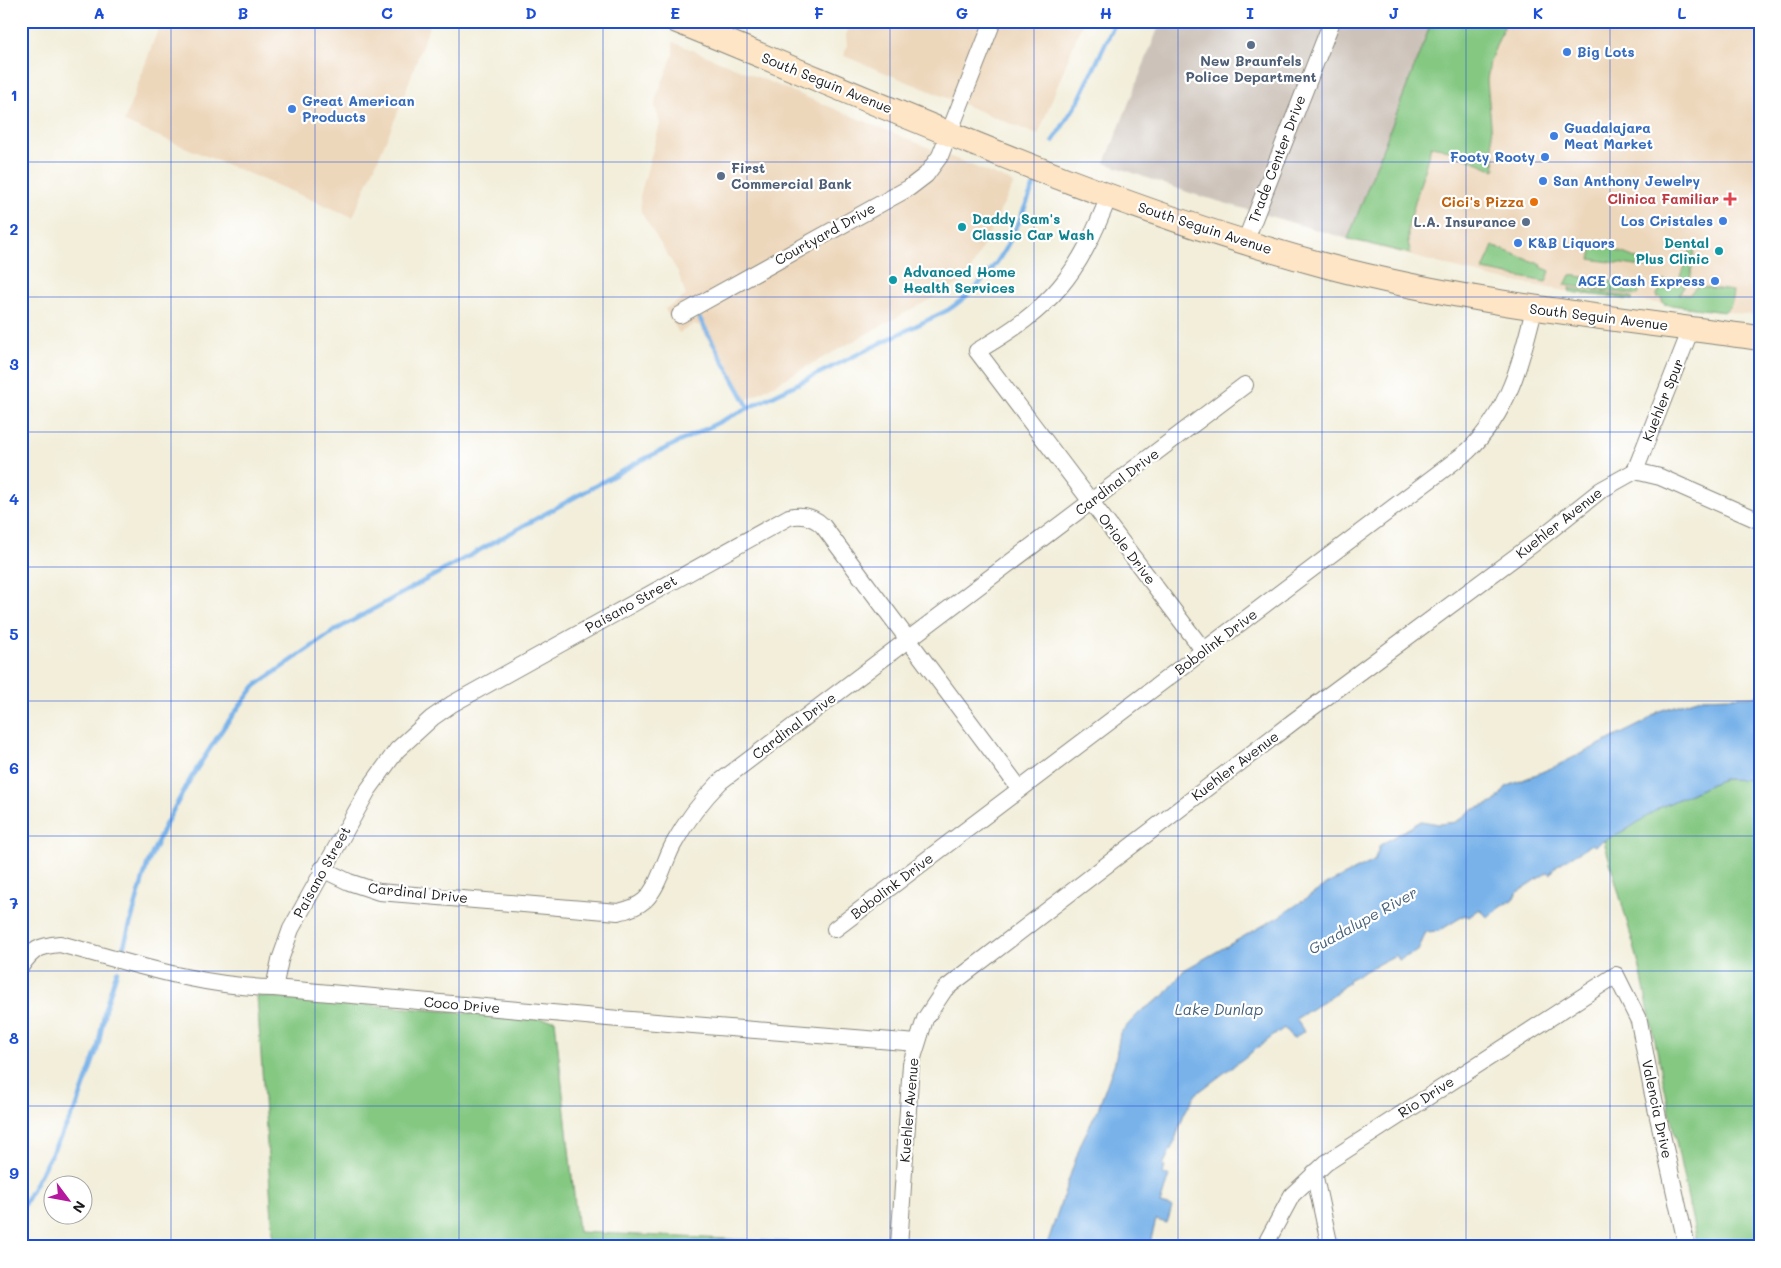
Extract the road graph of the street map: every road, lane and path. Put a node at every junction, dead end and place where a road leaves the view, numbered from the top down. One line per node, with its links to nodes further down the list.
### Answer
1 (677, 21): 4 (main road, South Seguin Avenue)
2 (993, 21): 4 (street, Courtyard Drive)
3 (1332, 21): 6 (street, Trade Center Drive)
4 (949, 133): 5 (main road, South Seguin Avenue); 8 (street, Courtyard Drive)
5 (1109, 196): 6 (main road, South Seguin Avenue); 13 (street, Oriole Drive)
6 (1244, 242): 7 (main road, South Seguin Avenue)
7 (1534, 309): 9 (main road, South Seguin Avenue); 16 (street, Bobolink Drive)
8 (680, 315)
9 (1691, 329): 10 (main road, South Seguin Avenue); 12 (street, Kuehler Spur)
10 (1760, 338)
11 (1245, 385): 13 (street, Cardinal Drive)
12 (1635, 470): 14 (street); 23 (street, Kuehler Avenue)
13 (1091, 502): 15 (street, Cardinal Drive); 16 (street, Oriole Drive)
14 (1760, 521)
15 (908, 640): 17 (street, Paisano Street); 18 (street, Cardinal Drive); 18 (street, Paisano Street)
16 (1204, 651): 17 (street, Bobolink Drive)
17 (1020, 789): 19 (street, Bobolink Drive)
18 (322, 869): 22 (street, Paisano Street)
19 (835, 929)
20 (21, 966): 22 (street, Coco Drive)
21 (1616, 975): 24 (street, Rio Drive); 28 (street, Valencia Drive)
22 (274, 988): 23 (street, Coco Drive)
23 (917, 1043): 25 (street, Kuehler Avenue)
24 (1314, 1173): 26 (street, Rio Drive); 27 (street)
25 (899, 1247)
26 (1264, 1247)
27 (1330, 1247)
28 (1687, 1247)

